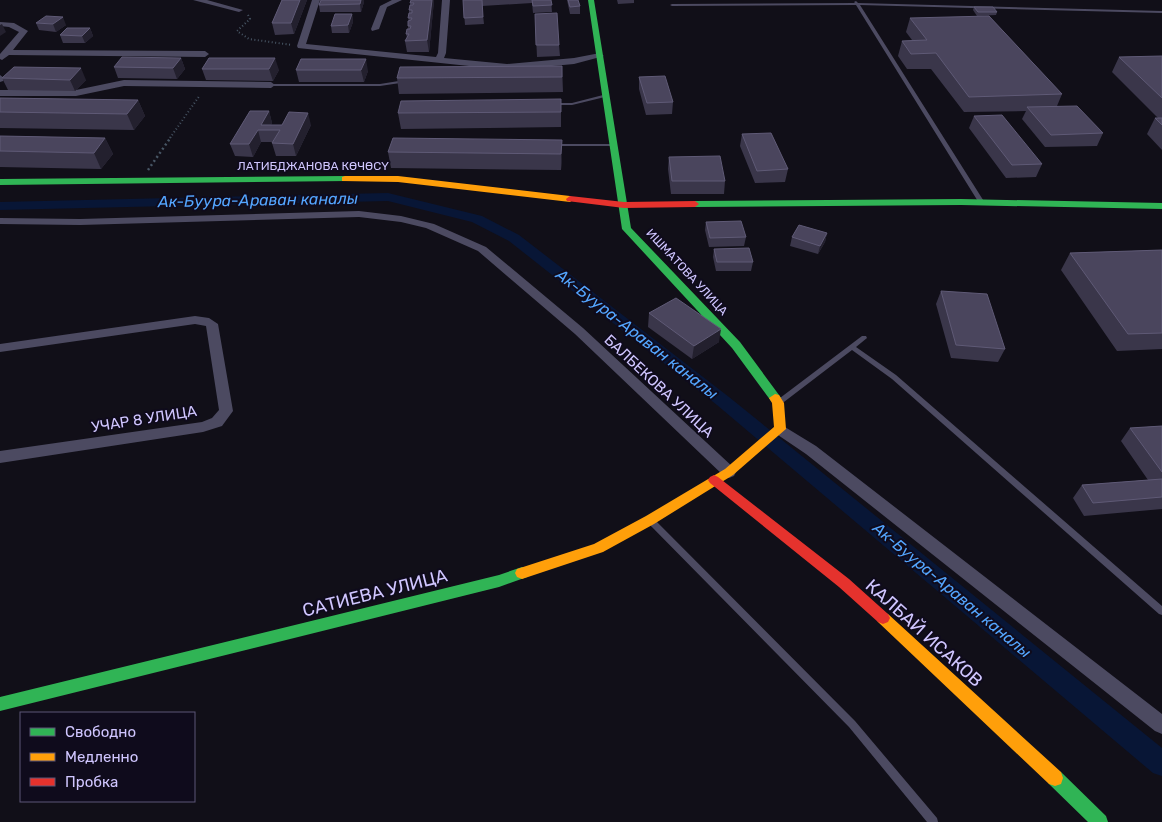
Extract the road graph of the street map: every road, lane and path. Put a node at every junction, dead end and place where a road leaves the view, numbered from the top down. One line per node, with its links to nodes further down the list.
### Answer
1 (197, 0): 8 (street)
2 (316, 0): 12 (street)
3 (398, 0): 11 (street)
4 (446, 0): 16 (street)
5 (591, 0): 15 (main road, ИШМАТОВА УЛИЦА)
6 (856, 2): 7 (lane); 9 (lane); 29 (lane)
7 (672, 5)
8 (239, 10): 12 (path)
9 (1162, 12)
10 (0, 24): 14 (street)
11 (375, 30)
12 (301, 46): 16 (street)
13 (205, 54): 14 (street)
14 (3, 56)
15 (600, 56): 17 (street); 23 (main road, ИШМАТОВА УЛИЦА)
16 (438, 61): 17 (street)
17 (507, 67): 18 (lane)
18 (478, 71)
19 (410, 81): 21 (lane)
20 (207, 84): 21 (street); 22 (street); 28 (path)
21 (271, 85)
22 (0, 93)
23 (607, 95): 24 (lane); 25 (main road, ИШМАТОВА УЛИЦА)
24 (544, 104)
25 (615, 145): 26 (lane); 30 (main road, ИШМАТОВА УЛИЦА)
26 (546, 146)
27 (0, 182): 28 (main road, ЛАТИБДЖАНОВА КӨЧӨСҮ)
28 (139, 182): 30 (main road, ЛАТИБДЖАНОВА КӨЧӨСҮ)
29 (982, 203): 30 (main road, ЛАТИБДЖАНОВА КӨЧӨСҮ); 31 (main road, ЛАТИБДЖАНОВА КӨЧӨСҮ)
30 (624, 205): 36 (main road, ИШМАТОВА УЛИЦА)
31 (1162, 208)
32 (0, 221): 39 (street, БАЛБЕКОВА УЛИЦА)
33 (864, 338): 34 (lane)
34 (852, 346): 36 (lane); 42 (lane)
35 (0, 348): 38 (street, УЧАР 8 УЛИЦА)
36 (778, 403): 37 (main road, ИШМАТОВА УЛИЦА)
37 (780, 429): 39 (main road, САТИЕВА УЛИЦА); 44 (street)
38 (0, 457)
39 (734, 468): 40 (main road, САТИЕВА УЛИЦА)
40 (714, 480): 41 (main road, САТИЕВА УЛИЦА); 46 (main road, КАЛБАЙ ИСАКОВ)
41 (650, 520): 43 (main road, САТИЕВА УЛИЦА); 45 (lane)
42 (1162, 611)
43 (0, 704)
44 (1162, 725)
45 (933, 822)
46 (1100, 822)

